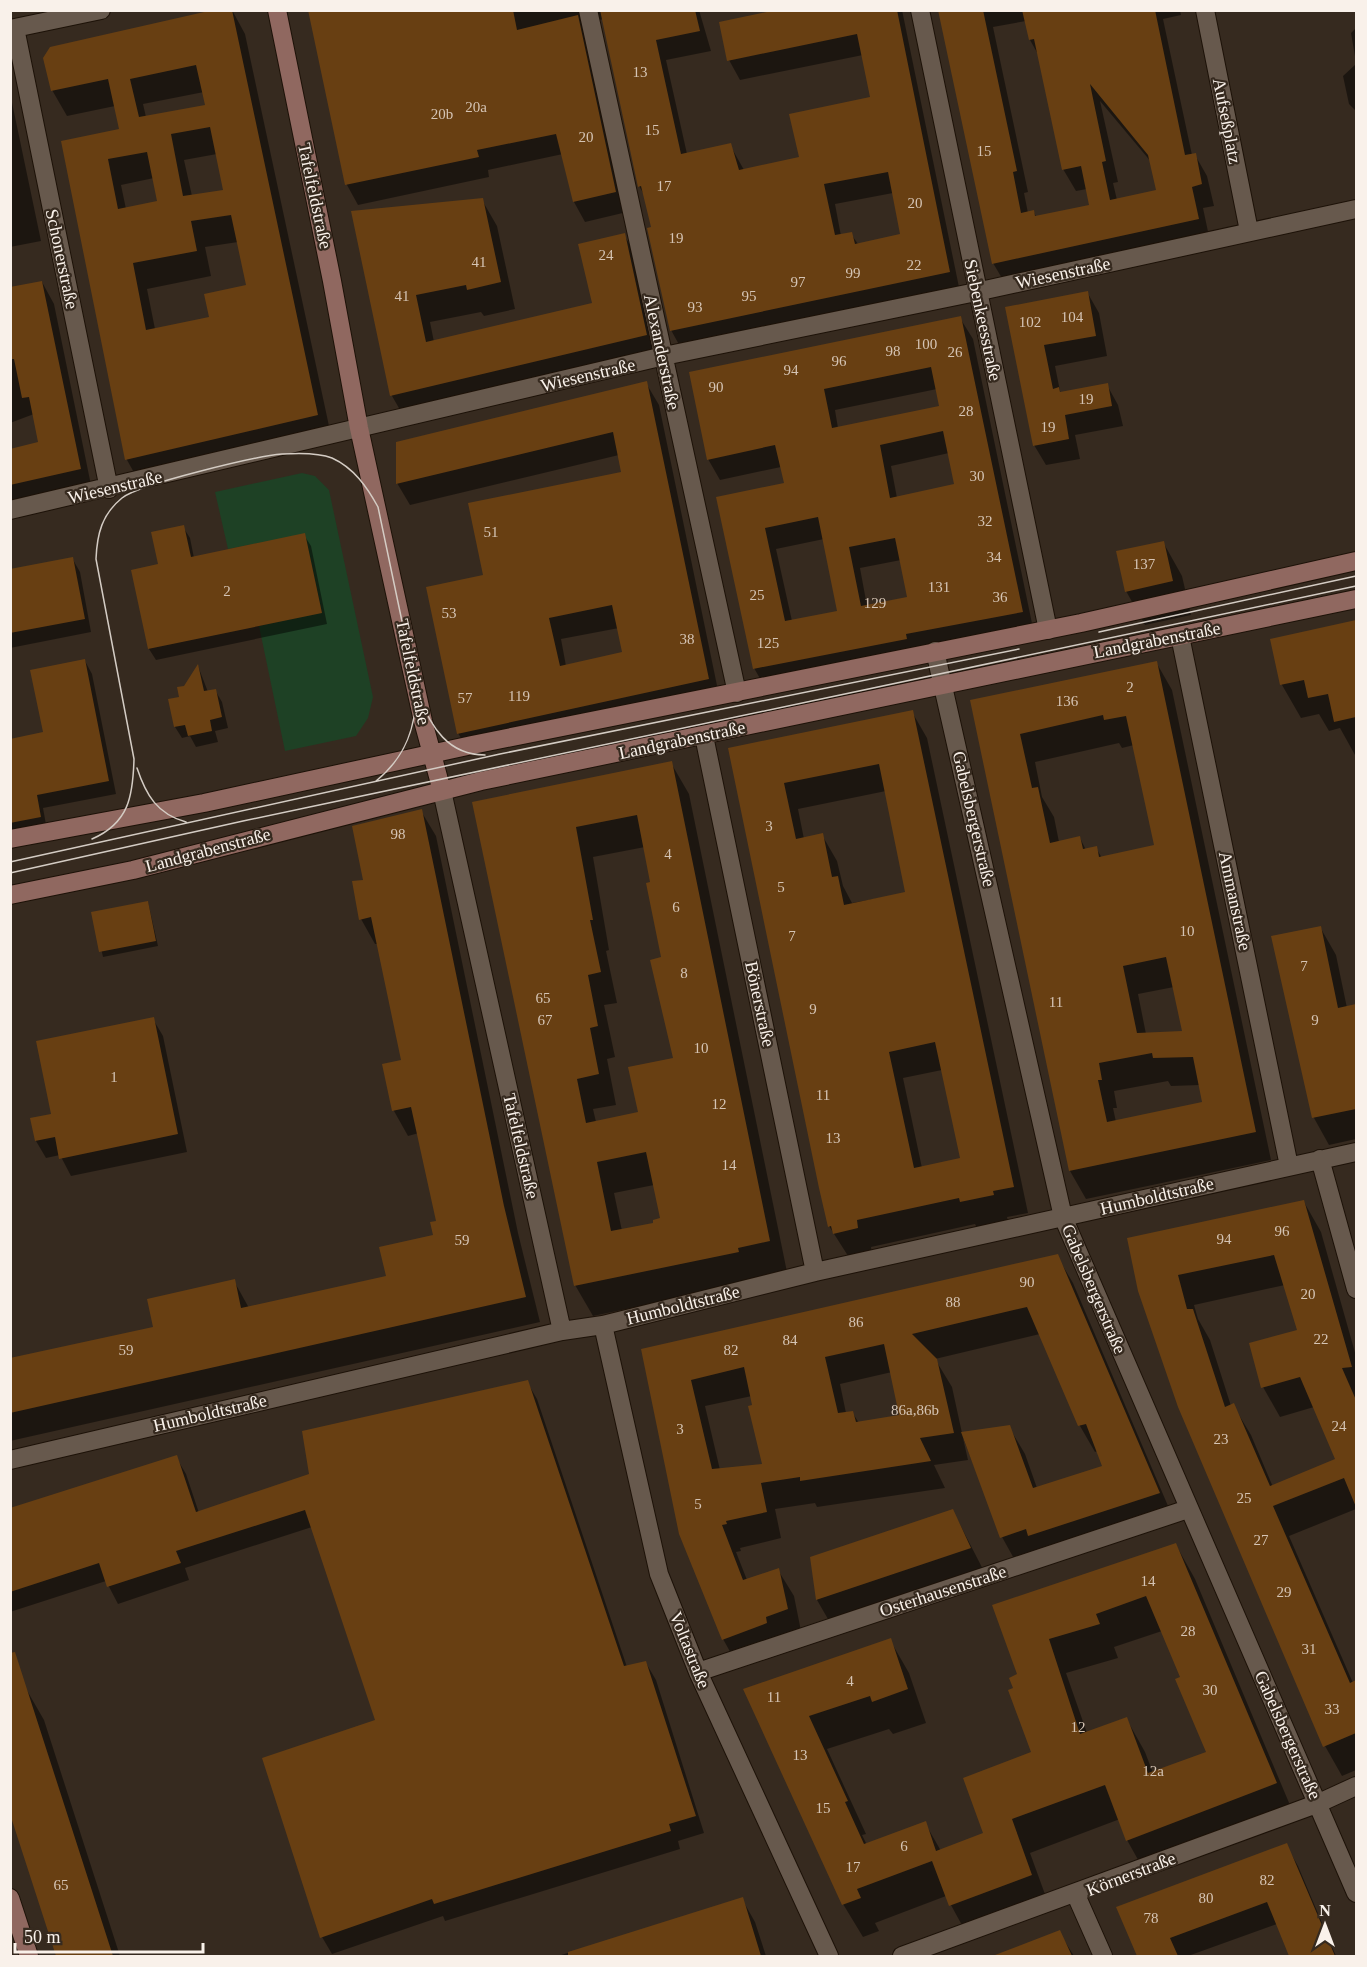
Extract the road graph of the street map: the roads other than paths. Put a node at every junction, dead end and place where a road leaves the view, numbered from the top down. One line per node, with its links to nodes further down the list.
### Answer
1 (277, 10): 11 (main road, Tafelfeldstraße)
2 (588, 10): 10 (street, Alexanderstraße)
3 (920, 10): 9 (street, Siebenkeesstraße)
4 (1205, 10): 8 (street, Aufseßplatz)
5 (100, 11): 6 (street)
6 (13, 29): 12 (street, Schonerstraße)
7 (1356, 209): 8 (street)
8 (1249, 231): 9 (street, Wiesenstraße)
9 (976, 292): 10 (street, Wiesenstraße); 16 (street, Siebenkeesstraße)
10 (664, 356): 11 (street, Wiesenstraße); 20 (street, Alexanderstraße)
11 (359, 428): 12 (street, Wiesenstraße); 22 (main road, Tafelfeldstraße)
12 (109, 489): 13 (street, Wiesenstraße)
13 (10, 510)
14 (1356, 561): 16 (main road, Landgrabenstraße)
15 (1356, 599): 17 (main road, Landgrabenstraße)
16 (1048, 630): 18 (main road, Landgrabenstraße)
17 (1180, 636): 19 (main road, Landgrabenstraße); 28 (street, Ammanstraße)
18 (935, 651): 19 (street, Gabelsbergerstraße); 20 (main road, Landgrabenstraße)
19 (944, 684): 21 (main road, Landgrabenstraße); 29 (street, Gabelsbergerstraße)
20 (737, 693): 22 (main road, Landgrabenstraße)
21 (704, 736): 23 (main road, Landgrabenstraße); 30 (street, Bönerstraße)
22 (431, 754): 23 (main road, Tafelfeldstraße); 24 (main road, Landgrabenstraße)
23 (442, 791): 25 (main road, Landgrabenstraße); 33 (street, Tafelfeldstraße)
24 (10, 839)
25 (10, 895)
26 (1356, 1152): 27 (street, Humboldtstraße)
27 (1320, 1159): 28 (street, Humboldtstraße); 31 (street)
28 (1289, 1166): 29 (street, Humboldtstraße)
29 (1063, 1217): 30 (street, Humboldtstraße); 35 (street, Gabelsbergerstraße)
30 (814, 1272): 32 (street, Humboldtstraße)
31 (1356, 1289)
32 (603, 1325): 33 (street, Humboldtstraße); 36 (street, Voltastraße)
33 (562, 1331): 34 (street, Humboldtstraße)
34 (10, 1460)
35 (1188, 1509): 36 (street, Osterhausenstraße); 38 (street, Gabelsbergerstraße)
36 (698, 1672): 43 (street, Voltastraße)
37 (1356, 1786): 38 (street, Körnerstraße)
38 (1318, 1803): 39 (street, Gabelsbergerstraße); 40 (street, Körnerstraße)
39 (1356, 1893)
40 (1076, 1894): 44 (street, Körnerstraße); 45 (street)
41 (10, 1898): 42 (main road)
42 (29, 1956)
43 (829, 1956)
44 (902, 1956)
45 (1103, 1956)

